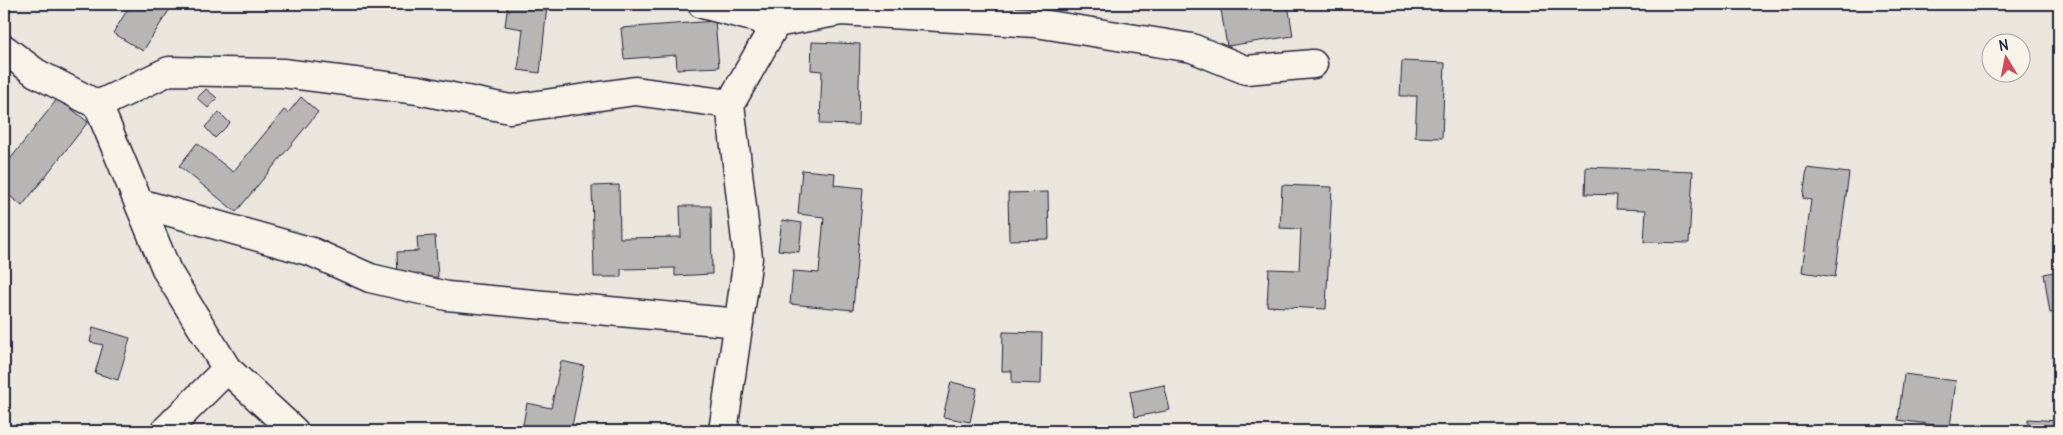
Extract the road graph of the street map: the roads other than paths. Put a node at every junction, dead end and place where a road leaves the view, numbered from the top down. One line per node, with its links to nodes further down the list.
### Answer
1 (702, 4): 3 (street)
2 (844, 7): 3 (street); 5 (street)
3 (776, 23): 6 (street)
4 (4, 49): 7 (street)
5 (1313, 64)
6 (730, 104): 7 (street); 9 (street)
7 (98, 105): 8 (street)
8 (139, 203): 9 (street); 10 (street)
9 (740, 323): 13 (street)
10 (227, 369): 11 (street); 12 (street)
11 (165, 431)
12 (294, 431)
13 (723, 431)

